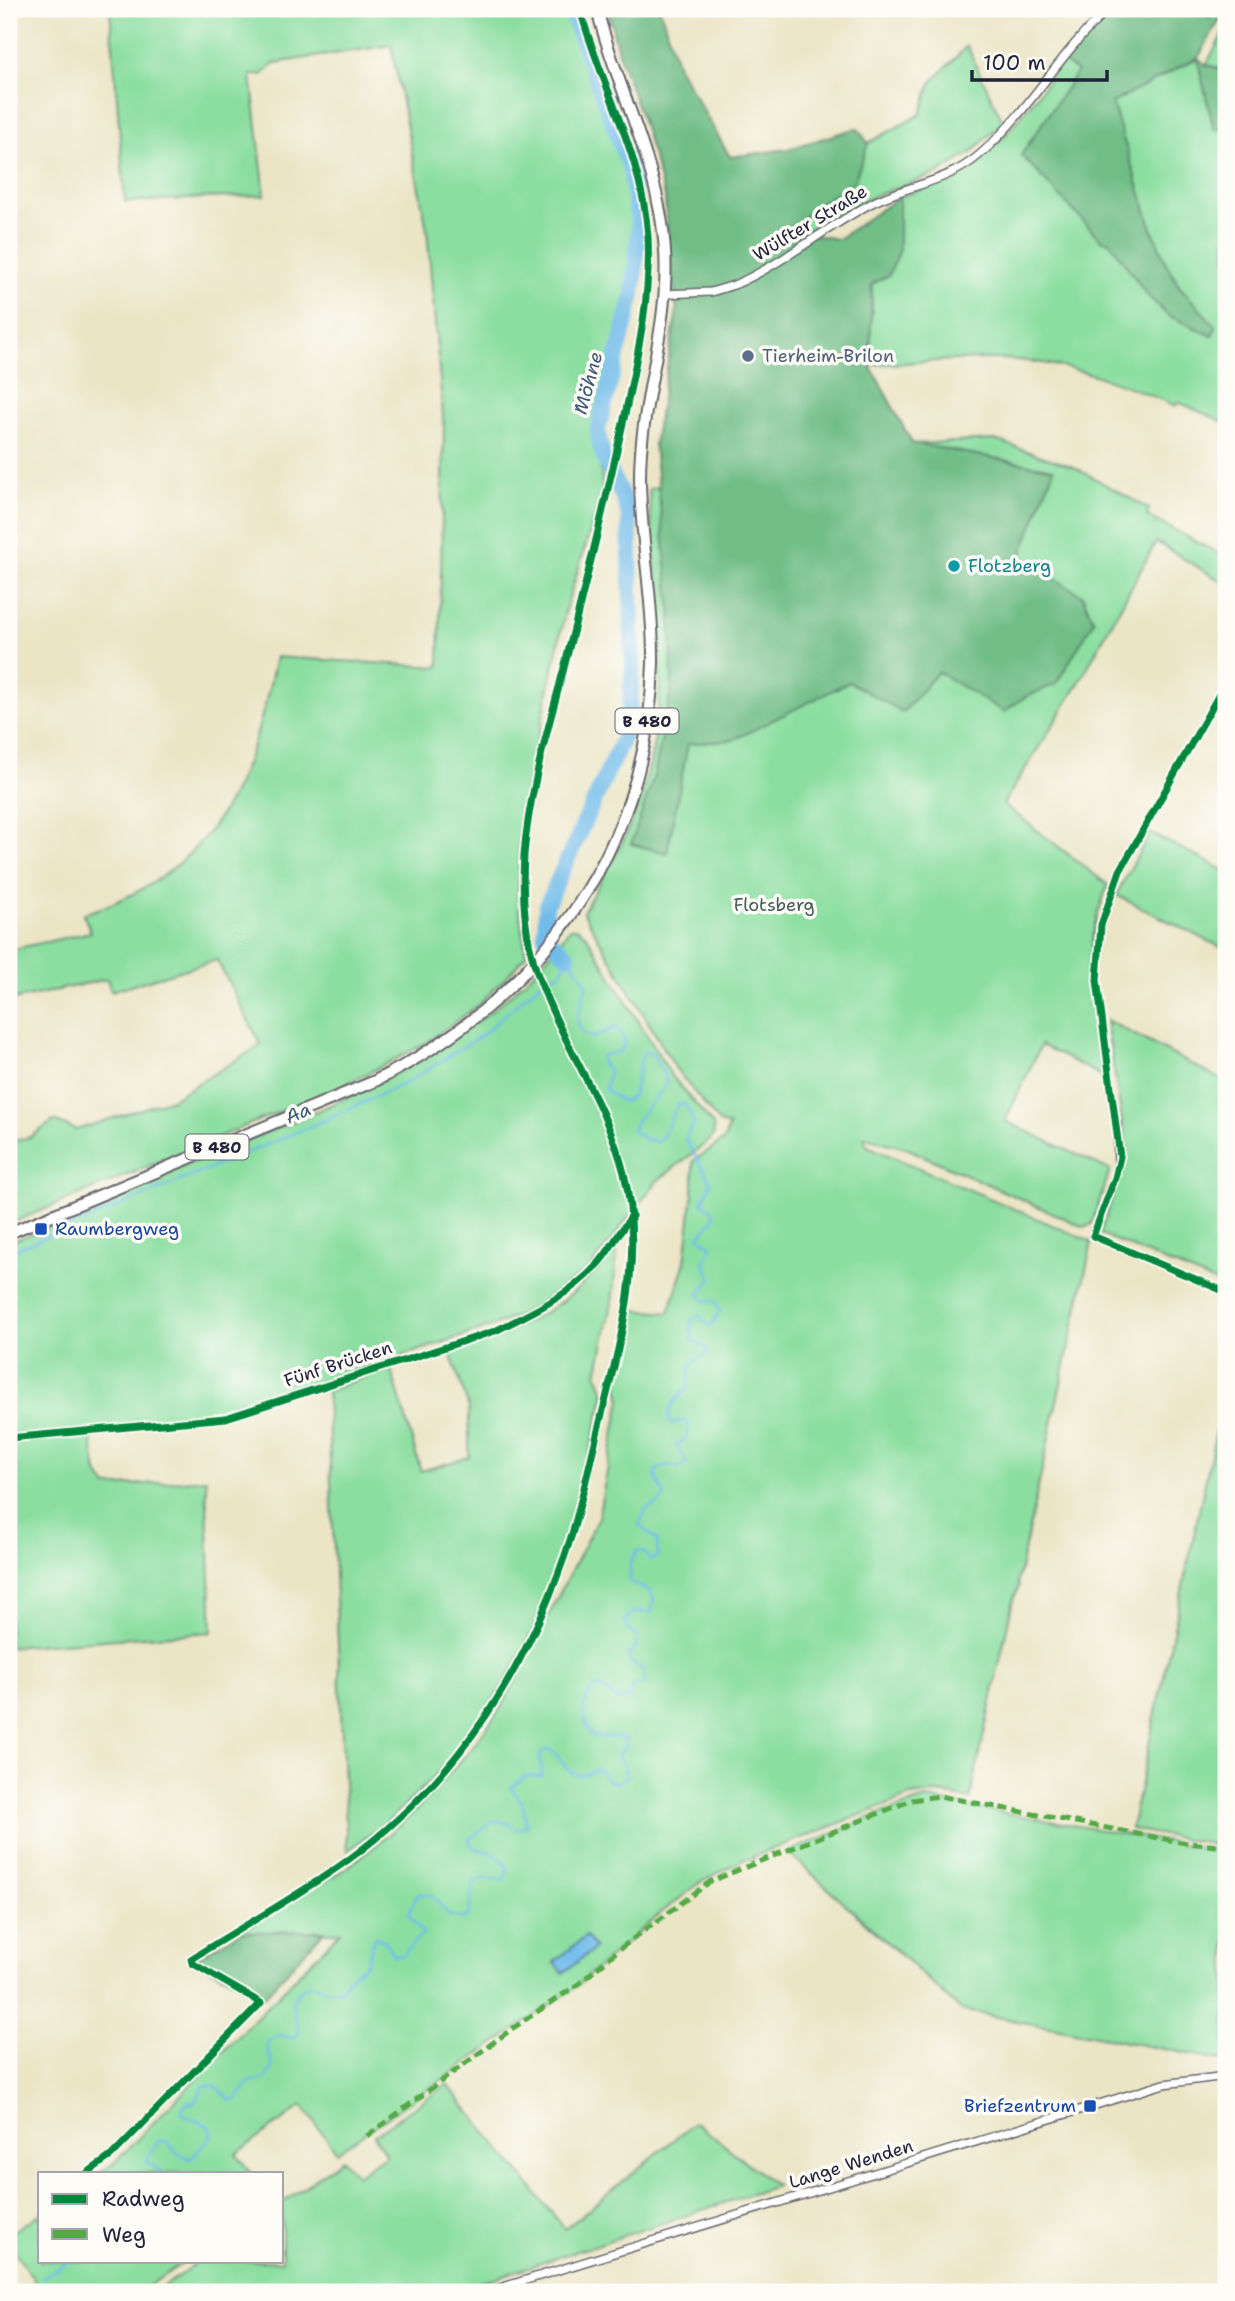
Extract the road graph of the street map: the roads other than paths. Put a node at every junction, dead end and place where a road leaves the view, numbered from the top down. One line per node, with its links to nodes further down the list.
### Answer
1 (597, 9): 3 (main road, B 480)
2 (1109, 9): 3 (street, Wülfter Straße)
3 (664, 294): 6 (main road, B 480)
4 (1117, 1123): 7 (street)
5 (632, 1216): 8 (street, Fünf Brücken)
6 (9, 1233)
7 (1226, 1292)
8 (9, 1438)
9 (1226, 2076): 10 (street, Lange Wenden)
10 (487, 2292)

